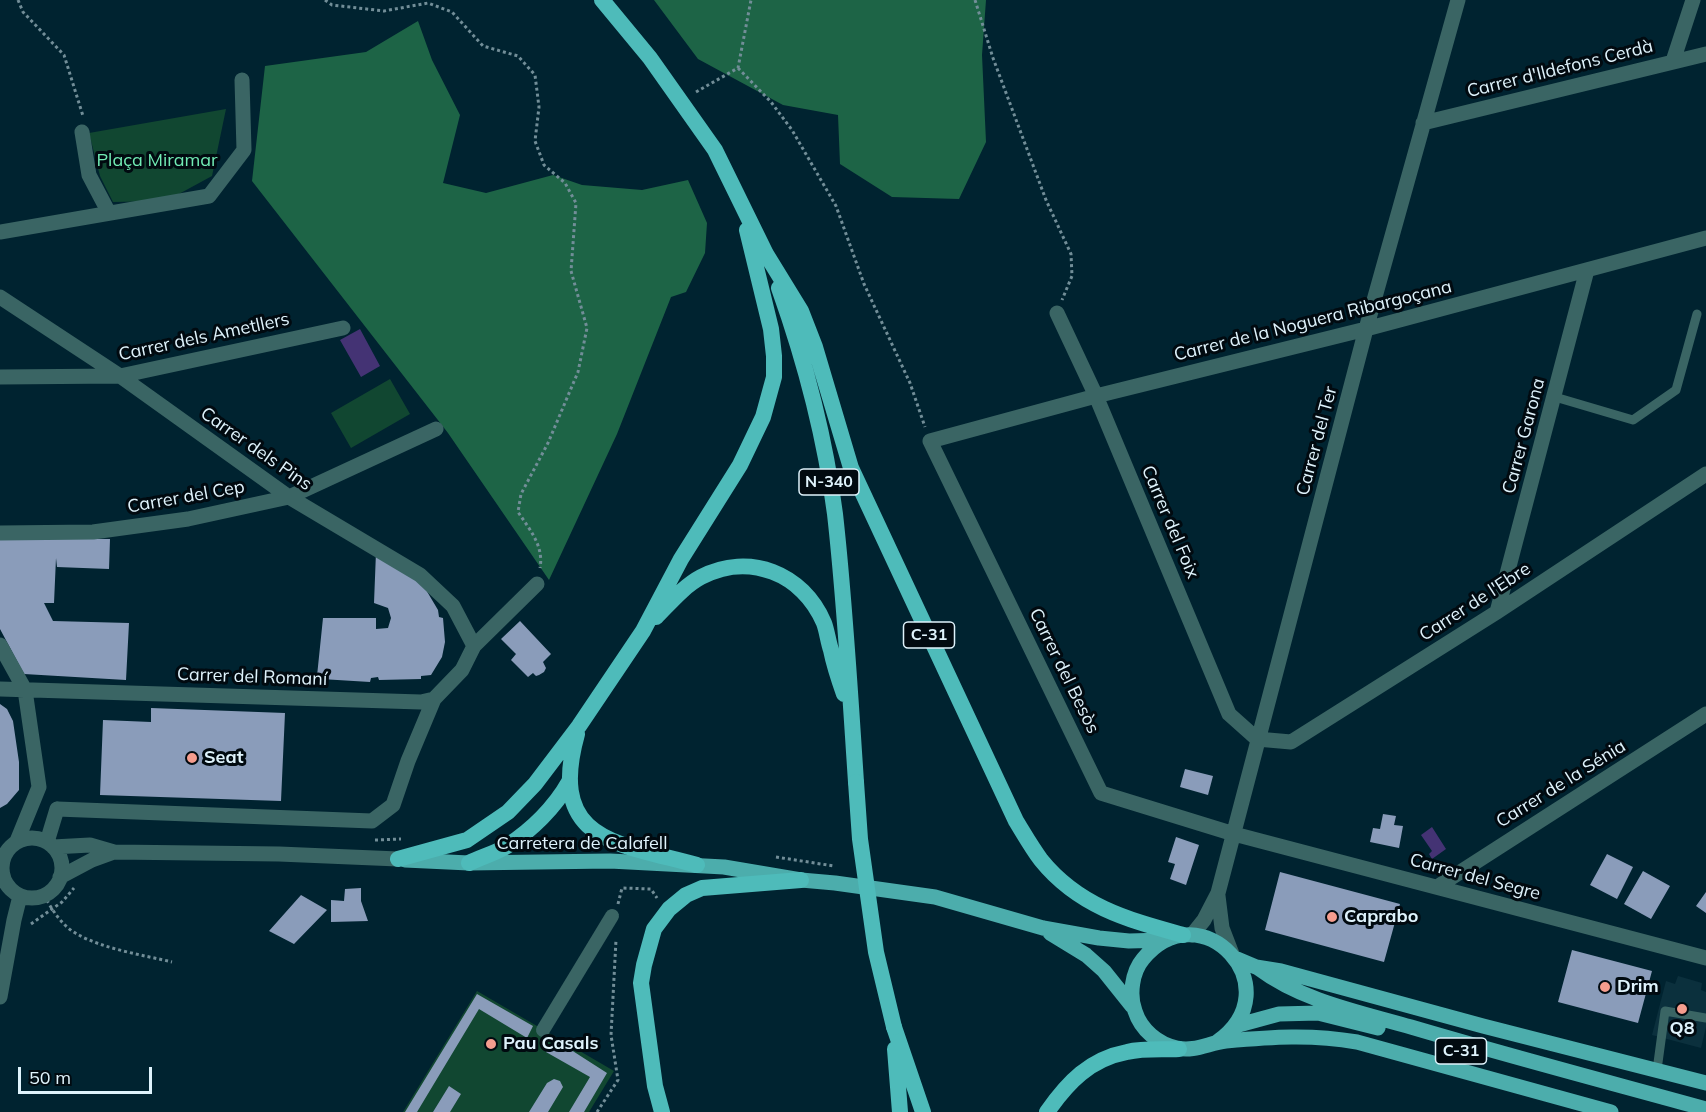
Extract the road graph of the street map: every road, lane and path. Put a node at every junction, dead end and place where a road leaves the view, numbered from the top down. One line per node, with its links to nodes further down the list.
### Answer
1 (18, 0): 14 (path)
2 (325, 0): 35 (path)
3 (602, 0): 12 (highway, N-340)
4 (751, 0): 10 (path)
5 (975, 0): 22 (path)
6 (1458, 0): 13 (street, Carrer del Ter)
7 (1693, 0): 9 (street)
8 (1706, 54): 9 (street, Carrer d'Ildefons Cerdà)
9 (1673, 61): 13 (street, Carrer d'Ildefons Cerdà)
10 (738, 68): 12 (path); 31 (path)
11 (242, 80): 16 (street)
12 (681, 100): 15 (highway, N-340)
13 (1423, 123): 25 (street, Carrer del Ter)
14 (82, 132): 16 (street)
15 (742, 206): 19 (highway, N-340); 37 (highway)
16 (109, 213): 17 (street)
17 (0, 232)
18 (1706, 238): 20 (street, Carrer de la Noguera Ribargoçana)
19 (766, 254): 44 (highway, N-340); 68 (highway, C-31)
20 (1587, 270): 25 (street, Carrer de la Noguera Ribargoçana); 29 (street, Carrer Garona)
21 (0, 297): 26 (street, Carrer dels Pins)
22 (1056, 313): 28 (street, Carrer del Foix)
23 (1697, 314): 29 (lane)
24 (343, 328): 26 (street, Carrer dels Ametllers)
25 (1366, 329): 28 (street, Carrer de la Noguera Ribargoçana); 46 (street, Carrer del Ter)
26 (120, 376): 27 (street, Carrer dels Ametllers); 33 (street, Carrer dels Pins)
27 (0, 377)
28 (1096, 396): 31 (street, Carrer de la Noguera Ribargoçana); 46 (street, Carrer del Foix)
29 (1555, 397): 36 (street, Carrer Garona)
30 (436, 429): 33 (street, Carrer del Cep)
31 (930, 441): 50 (street, Carrer del Besòs)
32 (1706, 474): 36 (street, Carrer de l'Ebre)
33 (289, 497): 34 (street, Carrer del Cep); 39 (street, Carrer dels Pins)
34 (0, 533)
35 (537, 585): 39 (street)
36 (1497, 612): 46 (street, Carrer de l'Ebre)
37 (643, 631): 44 (highway); 45 (highway)
38 (0, 645): 41 (street)
39 (474, 646): 42 (street)
40 (0, 689): 41 (street, Carrer del Romaní)
41 (25, 690): 42 (street, Carrer del Romaní); 48 (street)
42 (434, 699): 49 (street)
43 (1706, 714): 60 (street, Carrer de la Sénia)
44 (852, 718): 79 (highway, N-340, bridge)
45 (579, 726): 47 (highway); 54 (highway)
46 (1257, 739): 50 (street, Carrer del Ter)
47 (569, 782): 55 (highway); 56 (highway)
48 (39, 787): 49 (street); 51 (street)
49 (57, 809): 52 (street)
50 (1234, 834): 60 (street, Carrer del Segre); 61 (street, Carrer del Ter)
51 (9, 844): 52 (street); 57 (street)
52 (50, 844): 53 (street, Carretera de Calafell); 58 (street)
53 (114, 852): 54 (street, Carretera de Calafell); 58 (street, Carretera de Calafell)
54 (398, 859): 55 (main road, Carretera de Calafell)
55 (469, 863): 56 (main road, Carretera de Calafell)
56 (697, 865): 59 (main road, Carretera de Calafell)
57 (1, 874): 63 (street)
58 (60, 877): 62 (street)
59 (801, 880): 65 (highway); 67 (main road, Carretera de Calafell)
60 (1437, 887): 72 (street, Carrer del Segre)
61 (1218, 893): 68 (street, Carrer del Ter); 71 (street, Carrer del Ter)
62 (44, 895): 63 (street); 73 (path)
63 (20, 896): 75 (street)
64 (621, 898): 65 (path); 66 (path); 66 (path)
65 (669, 909): 87 (highway)
66 (617, 912): 80 (street)
67 (1043, 928): 70 (main road, Carretera de Calafell); 76 (main road, Carretera de Calafell)
68 (1188, 935): 70 (main road); 71 (main road, C-31)
69 (616, 940): 86 (path)
70 (1165, 940): 76 (main road)
71 (1234, 956): 74 (main road, C-31); 78 (main road, C-31)
72 (1706, 958)
73 (172, 962)
74 (1256, 967): 83 (main road); 85 (main road, C-31)
75 (0, 997)
76 (1134, 1010): 82 (main road)
77 (1706, 1018): 83 (lane)
78 (1235, 1026): 81 (main road, C-31); 92 (main road, C-31)
79 (894, 1027): 88 (highway); 89 (highway, N-340)
80 (543, 1030)
81 (1217, 1042): 82 (main road, C-31); 91 (main road)
82 (1179, 1049): 90 (highway)
83 (1657, 1070): 84 (main road)
84 (1706, 1083)
85 (1706, 1109)
86 (597, 1112)
87 (662, 1112)
88 (900, 1112)
89 (923, 1112)
90 (1047, 1112)
91 (1611, 1112)
92 (1686, 1112)

